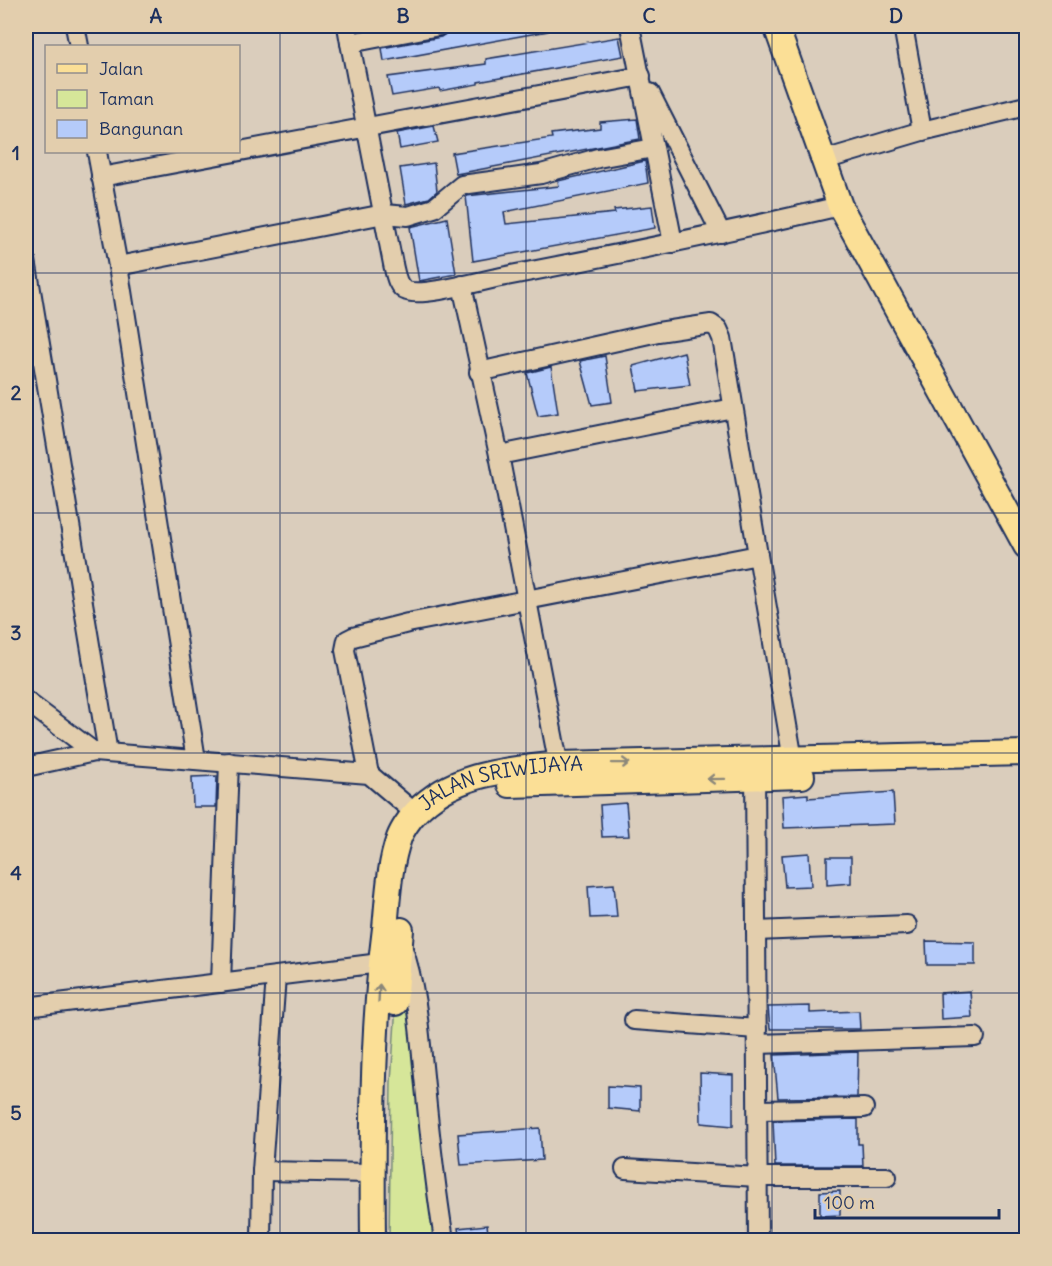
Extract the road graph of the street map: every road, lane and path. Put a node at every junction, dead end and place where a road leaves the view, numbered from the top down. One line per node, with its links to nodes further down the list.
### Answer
1 (75, 26): 7 (street)
2 (440, 26): 6 (street)
3 (630, 26): 8 (street)
4 (777, 26): 16 (main road)
5 (903, 26): 11 (street)
6 (348, 34): 10 (street)
7 (79, 45)
8 (641, 76): 10 (street); 12 (street); 20 (street)
9 (1026, 106): 11 (street)
10 (367, 128): 13 (street); 19 (street)
11 (922, 131): 16 (street)
12 (654, 148): 19 (street); 21 (street)
13 (240, 151)
14 (97, 153): 17 (street)
15 (231, 153): 17 (street)
16 (824, 160): 18 (main road)
17 (101, 177): 23 (street)
18 (840, 206): 20 (street); 29 (main road)
19 (384, 214): 23 (street); 24 (street)
20 (721, 233): 21 (street)
21 (673, 243): 24 (street)
22 (26, 260): 25 (street)
23 (118, 266): 35 (street)
24 (462, 285): 26 (street)
25 (28, 293): 33 (street)
26 (479, 372): 27 (street); 28 (street)
27 (733, 408): 28 (street); 30 (street)
28 (499, 455): 31 (street)
29 (1026, 546)
30 (758, 555): 31 (street); 36 (street)
31 (526, 601): 42 (street); 43 (street)
32 (26, 701): 33 (street)
33 (101, 753): 35 (street); 39 (street)
34 (1026, 753): 38 (main road, JALAN SRIWIJAYA)
35 (196, 760): 37 (street)
36 (793, 760): 38 (main road, JALAN SRIWIJAYA); 41 (main road, JALAN SRIWIJAYA)
37 (229, 762): 43 (street); 50 (street)
38 (916, 764): 40 (main road, JALAN SRIWIJAYA); 41 (main road, JALAN SRIWIJAYA)
39 (26, 767)
40 (1026, 769)
41 (755, 770): 42 (main road, JALAN SRIWIJAYA); 46 (street)
42 (560, 773): 44 (main road, JALAN SRIWIJAYA); 47 (main road, JALAN SRIWIJAYA)
43 (369, 774): 44 (street)
44 (415, 813): 48 (main road, JALAN SRIWIJAYA)
45 (906, 925): 46 (street)
46 (756, 931): 53 (street)
47 (400, 940): 64 (main road, JALAN SRIWIJAYA); 65 (street)
48 (380, 963): 49 (street); 59 (main road, JALAN SRIWIJAYA, one-way to 48)
49 (276, 976): 50 (street); 58 (street)
50 (221, 983): 51 (street)
51 (26, 1007)
52 (634, 1020): 53 (street)
53 (757, 1036): 54 (street); 56 (street)
54 (975, 1037)
55 (864, 1108): 56 (street)
56 (758, 1110): 60 (street)
57 (625, 1169): 60 (street)
58 (262, 1171): 59 (street); 62 (street)
59 (371, 1173): 63 (main road, JALAN SRIWIJAYA)
60 (758, 1177): 61 (street); 66 (street)
61 (886, 1177)
62 (261, 1240)
63 (373, 1240)
64 (389, 1240)
65 (444, 1240)
66 (758, 1240)

